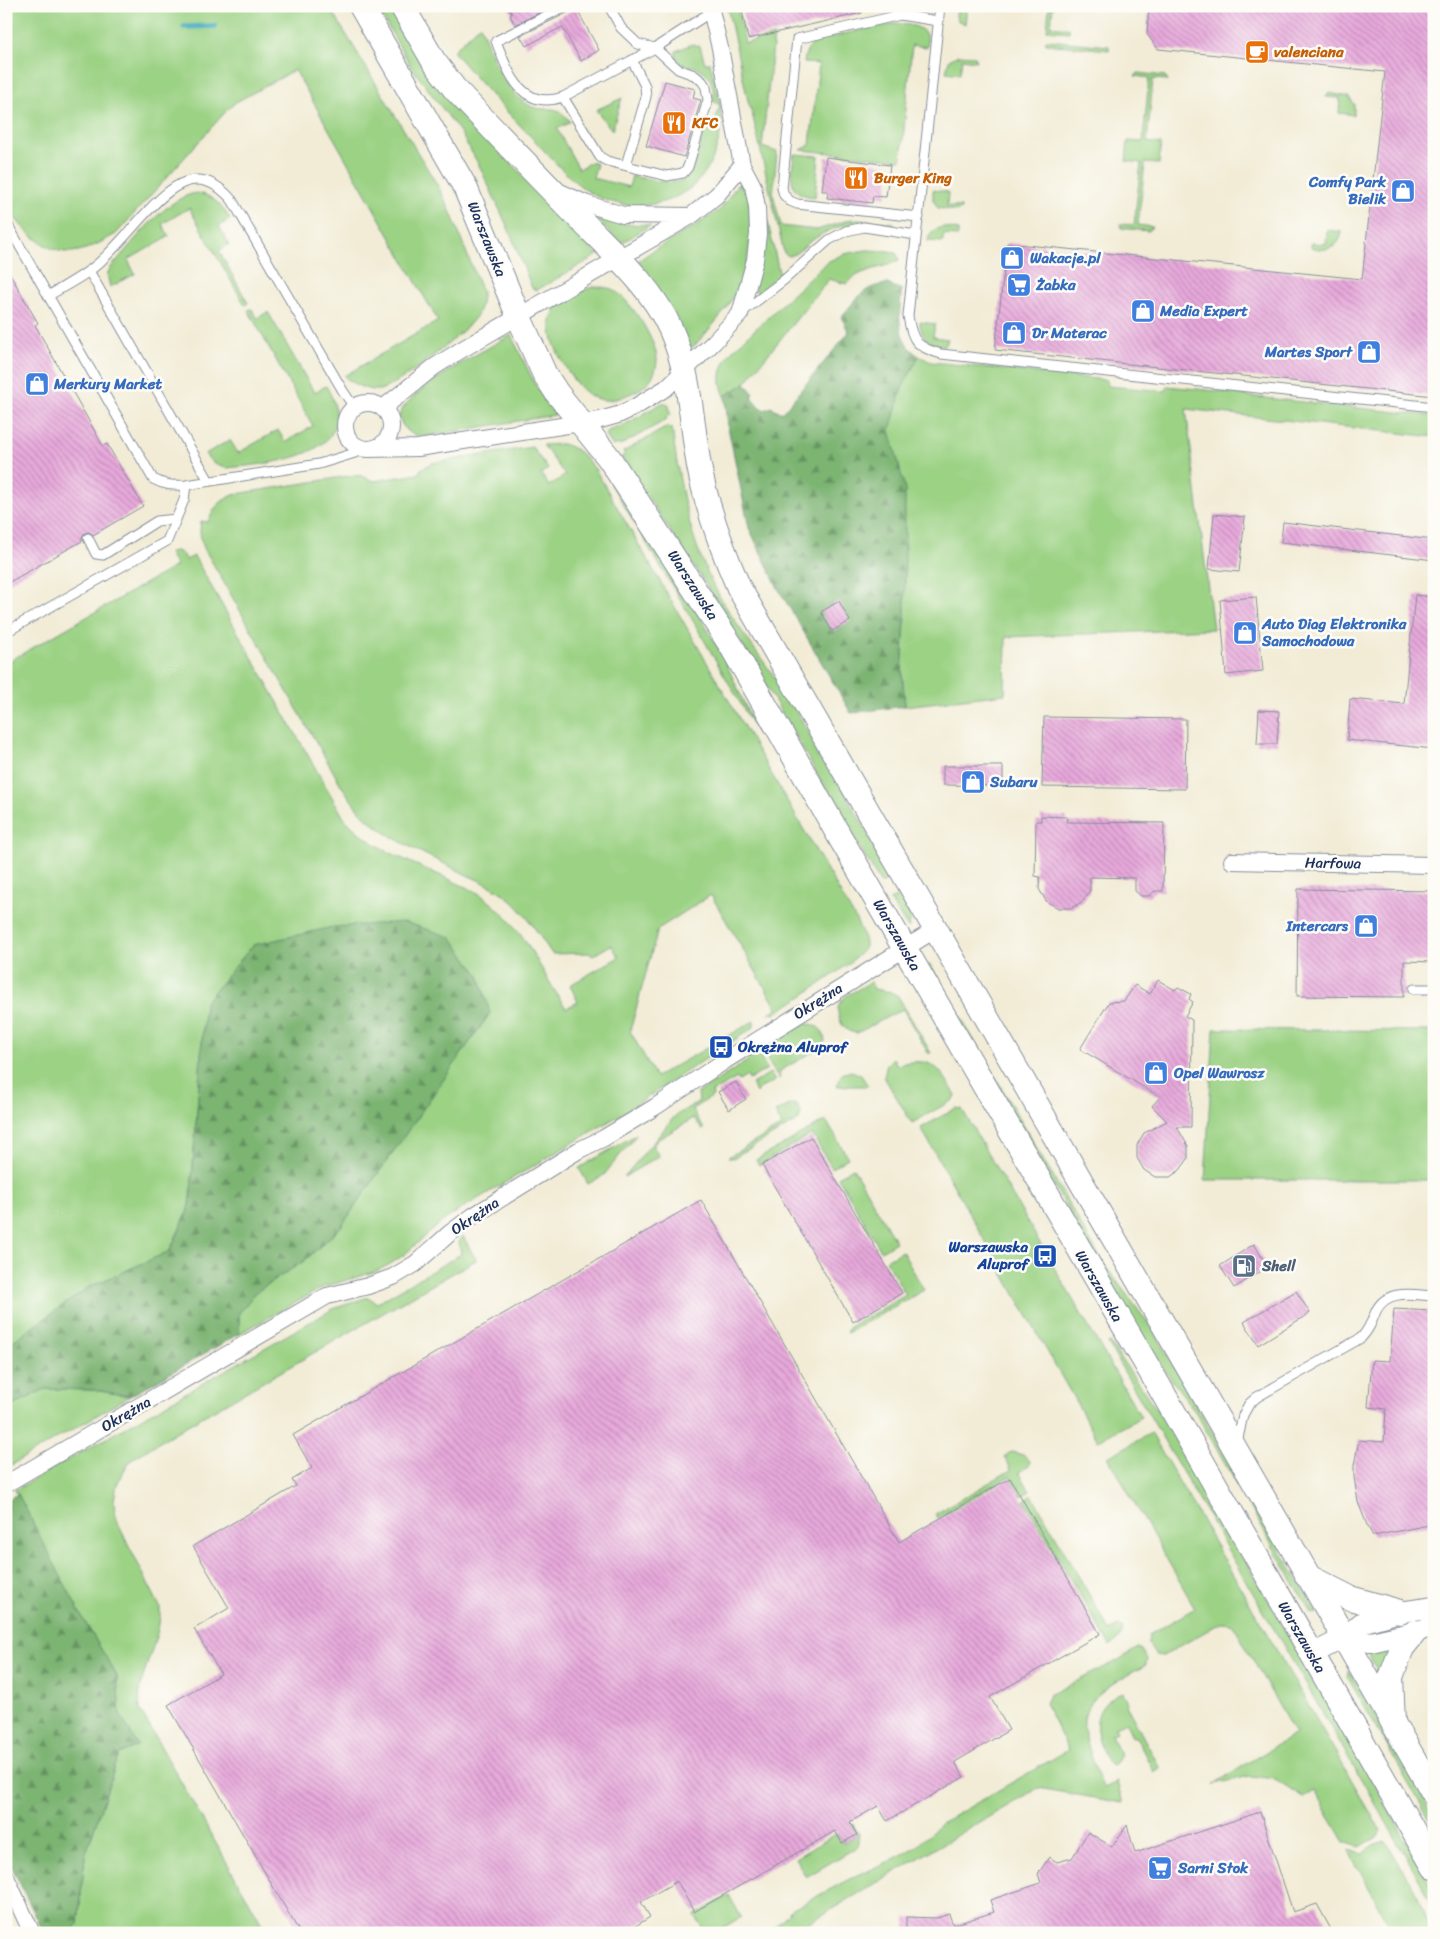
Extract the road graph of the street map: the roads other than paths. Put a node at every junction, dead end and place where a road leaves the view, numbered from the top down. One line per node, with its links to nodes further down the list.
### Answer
1 (361, 6): 22 (main road, Warszawska)
2 (402, 6): 13 (main road)
3 (566, 6): 10 (lane)
4 (609, 6): 8 (lane)
5 (940, 6): 7 (lane)
6 (710, 9): 8 (lane); 12 (street)
7 (938, 21): 15 (lane); 15 (lane)
8 (655, 48): 9 (lane); 11 (lane)
9 (632, 60): 10 (lane); 11 (lane)
10 (563, 97): 11 (lane)
11 (626, 165)
12 (742, 165): 14 (street); 21 (street)
13 (549, 188): 14 (street); 18 (main road)
14 (691, 216): 18 (street)
15 (919, 218): 17 (lane)
16 (6, 222): 20 (lane)
17 (916, 236): 21 (lane); 25 (lane)
18 (618, 258): 22 (street); 23 (main road)
19 (89, 271): 20 (lane); 24 (lane); 29 (lane)
20 (48, 296): 30 (lane)
21 (740, 314): 23 (street)
22 (518, 315): 26 (street); 27 (main road, Warszawska)
23 (685, 372): 27 (street); 36 (main road)
24 (354, 407): 26 (street); 28 (street)
25 (1434, 407)
26 (383, 408): 28 (street)
27 (581, 422): 28 (street); 37 (main road, Warszawska)
28 (368, 449): 29 (lane)
29 (209, 481): 30 (lane)
30 (186, 485): 31 (lane)
31 (176, 519): 32 (lane); 33 (lane)
32 (88, 538)
33 (6, 632)
34 (1232, 861): 35 (street, Harfowa)
35 (1434, 865)
36 (936, 929): 37 (street, Okrężna); 41 (main road)
37 (905, 948): 42 (street, Okrężna); 48 (main road, Warszawska)
38 (1414, 988): 39 (lane)
39 (1434, 989)
40 (1434, 1296): 41 (lane)
41 (1235, 1450): 43 (main road)
42 (6, 1484)
43 (1307, 1576): 45 (main road); 47 (main road)
44 (1434, 1607): 45 (street)
45 (1400, 1612): 47 (street)
46 (1424, 1629): 47 (street); 49 (main road)
47 (1344, 1638): 48 (street); 49 (main road)
48 (1312, 1654): 51 (main road, Warszawska)
49 (1394, 1725): 50 (main road)
50 (1434, 1794)
51 (1434, 1867)
52 (6, 1877): 53 (street)
53 (32, 1933)

